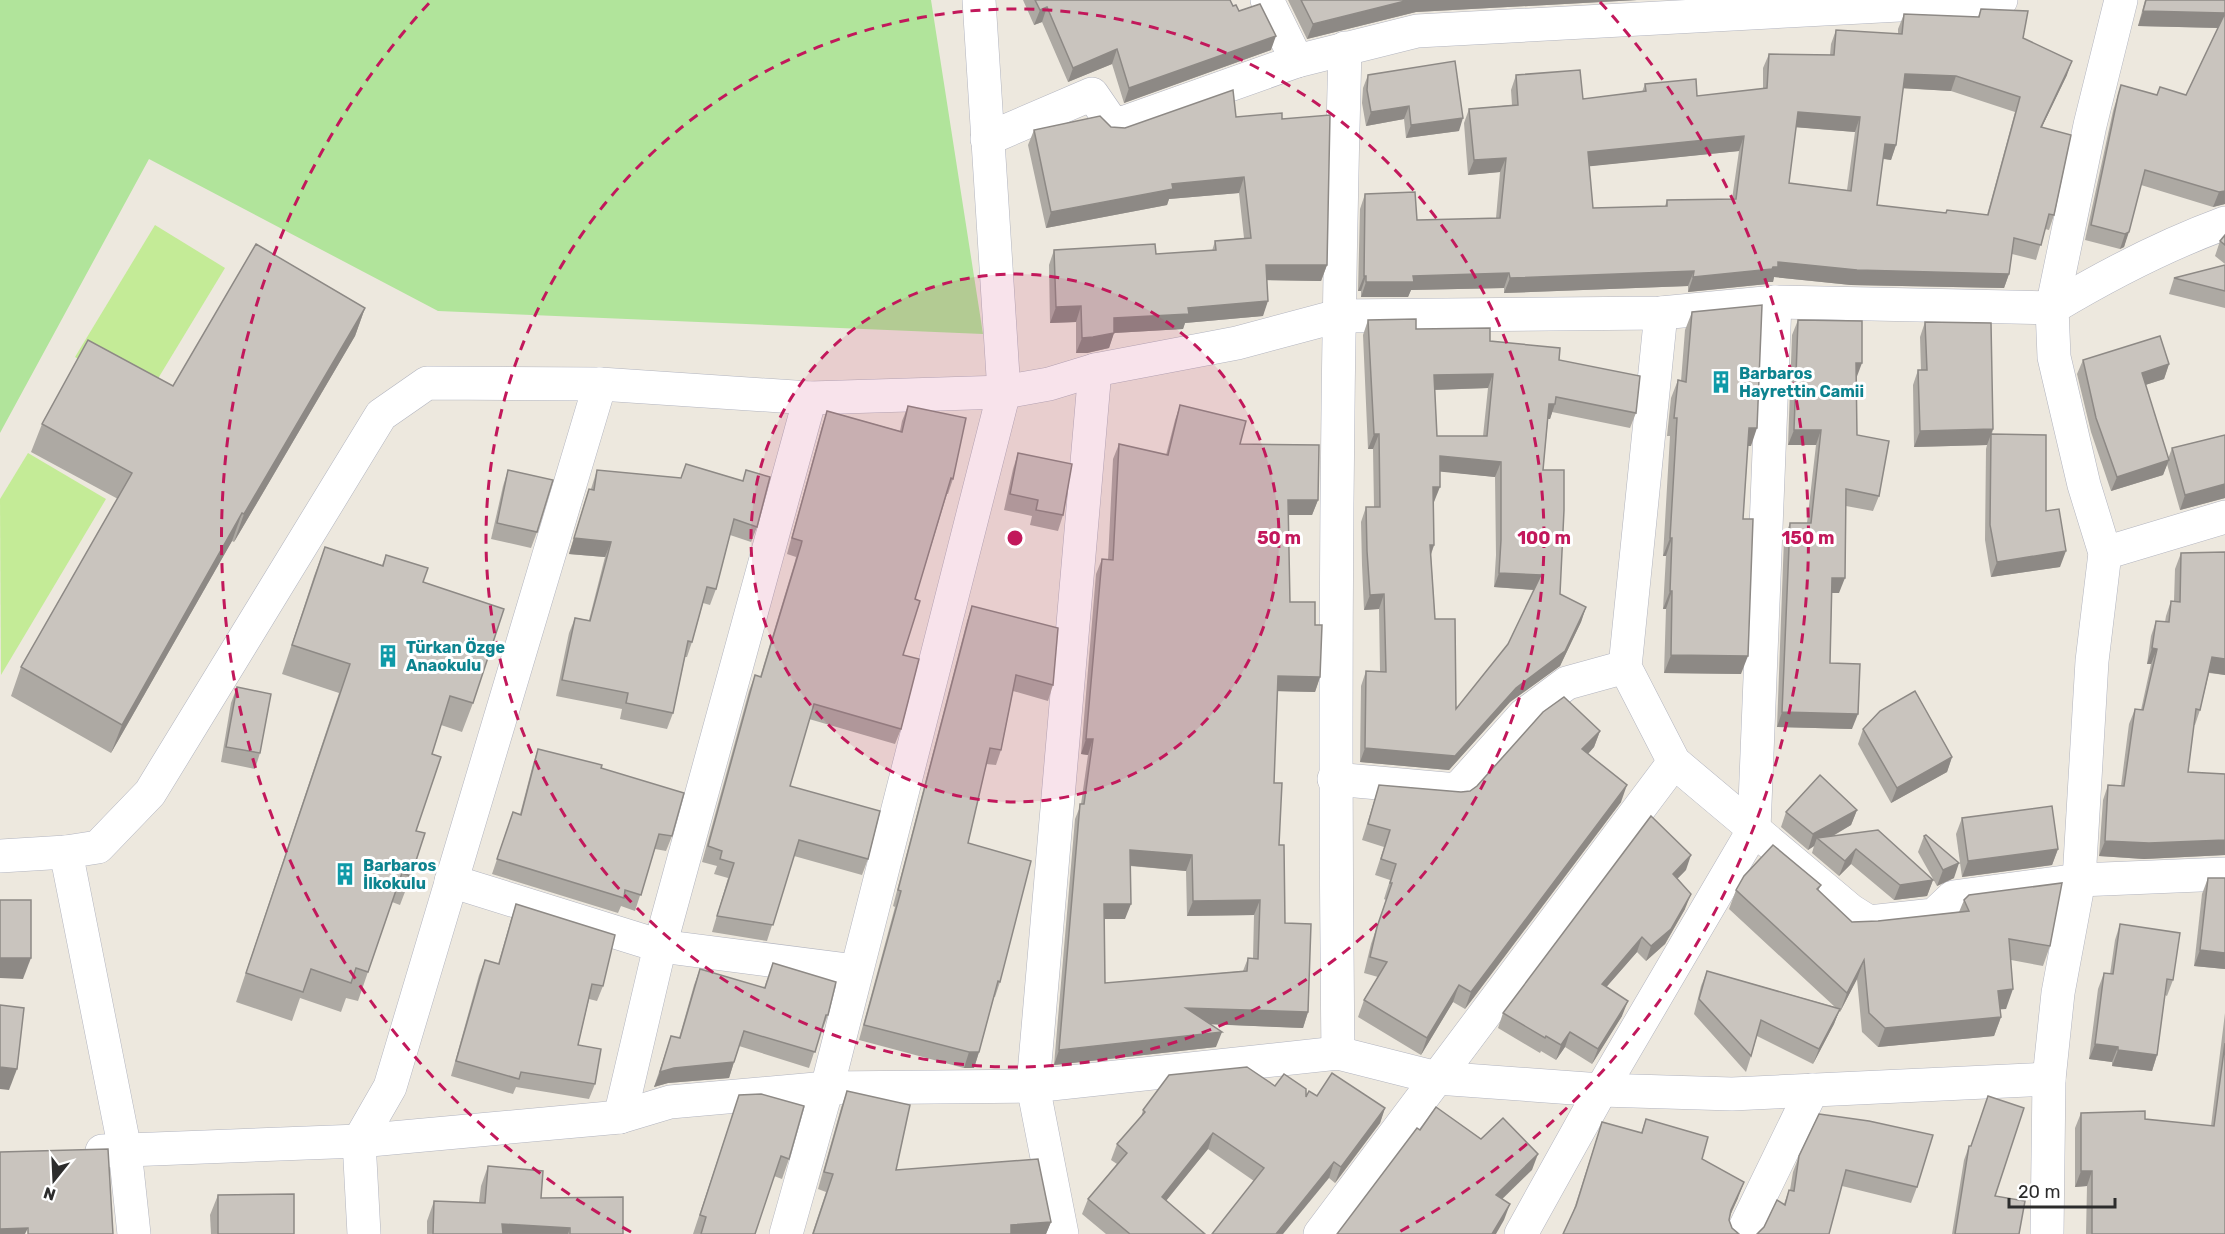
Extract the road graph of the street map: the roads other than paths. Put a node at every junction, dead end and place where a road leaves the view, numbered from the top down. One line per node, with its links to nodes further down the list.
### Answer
1 (979, 0): 7 (street)
2 (1268, 0): 6 (street)
3 (2001, 0): 5 (street)
4 (2121, 0): 10 (street)
5 (1345, 48): 6 (street); 12 (street)
6 (1297, 61): 7 (street)
7 (987, 140): 15 (street)
8 (2225, 223): 10 (street)
9 (1775, 302): 10 (street); 11 (street); 22 (street)
10 (2052, 308): 18 (street)
11 (1661, 313): 12 (street); 19 (street)
12 (1338, 316): 13 (street); 21 (street)
13 (1095, 370): 15 (street); 33 (street)
14 (600, 384): 16 (street); 23 (street); 27 (street)
15 (1004, 392): 16 (street); 29 (street)
16 (810, 398): 28 (street)
17 (2225, 517): 18 (street)
18 (2105, 553): 26 (street)
19 (1625, 667): 20 (street); 21 (street)
20 (1674, 762): 22 (street); 31 (street)
21 (1334, 779): 30 (street)
22 (1754, 828): 26 (street); 35 (street)
23 (66, 852): 24 (street); 39 (street)
24 (0, 856)
25 (2225, 874): 26 (street)
26 (2079, 880): 32 (street)
27 (452, 881): 28 (street); 38 (street)
28 (660, 946): 29 (street); 37 (street)
29 (856, 971): 34 (street)
30 (1338, 1053): 31 (street); 33 (street)
31 (1437, 1078): 35 (street); 45 (street)
32 (2049, 1079): 36 (street); 48 (street)
33 (1033, 1086): 34 (street); 44 (street)
34 (827, 1088): 37 (street); 43 (street)
35 (1601, 1090): 36 (street); 46 (street)
36 (1812, 1090): 47 (street)
37 (620, 1117): 38 (street)
38 (359, 1141): 39 (street); 42 (street)
39 (124, 1150): 40 (street); 41 (street)
40 (68, 1153)
41 (134, 1234)
42 (364, 1234)
43 (786, 1234)
44 (1062, 1234)
45 (1320, 1234)
46 (1521, 1234)
47 (1742, 1234)
48 (2047, 1234)

